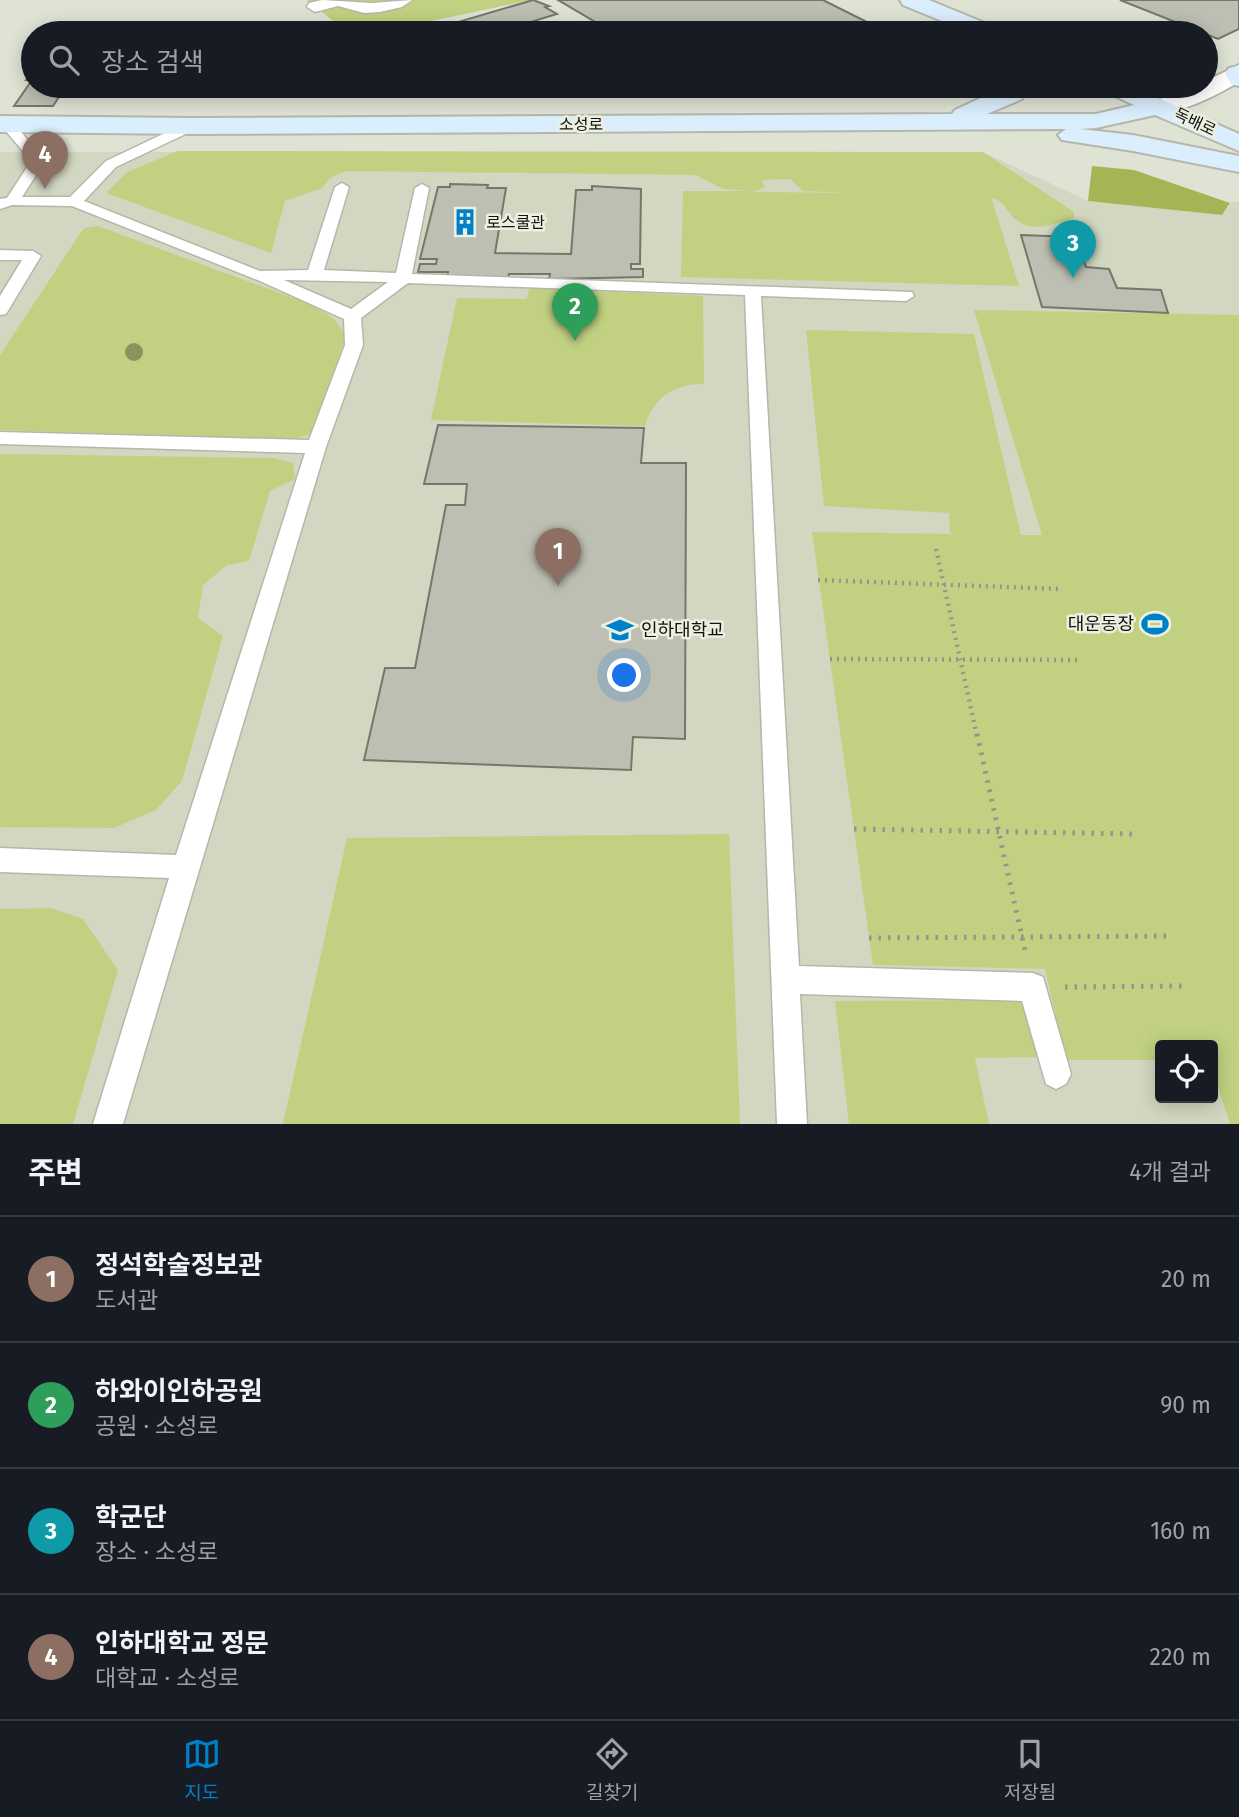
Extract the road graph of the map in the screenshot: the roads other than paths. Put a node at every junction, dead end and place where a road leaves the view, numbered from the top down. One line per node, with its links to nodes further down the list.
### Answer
1 (340, 0): 2 (street); 4 (street)
2 (404, 0)
3 (911, 0): 5 (main road)
4 (315, 6)
5 (960, 21)
6 (1238, 75): 7 (street)
7 (1218, 85)
8 (1005, 98): 12 (main road)
9 (1141, 98): 11 (main road, 독배로)
10 (1187, 98): 11 (street)
11 (1161, 106): 12 (main road, 소성로); 15 (main road, 독배로)
12 (947, 122): 14 (main road, 소성로); 16 (main road)
13 (3, 124): 14 (main road, 소성로); 19 (lane)
14 (191, 126): 20 (lane)
15 (1239, 143)
16 (1239, 164)
17 (342, 187): 22 (lane)
18 (422, 188): 24 (lane)
19 (6, 202): 20 (lane)
20 (74, 202): 23 (lane)
21 (0, 255): 27 (lane)
22 (315, 275): 23 (lane); 24 (lane)
23 (258, 276): 28 (lane)
24 (403, 279): 25 (lane); 28 (lane)
25 (753, 291): 26 (lane); 33 (lane)
26 (906, 296)
27 (0, 310)
28 (352, 316): 30 (lane)
29 (0, 438): 30 (lane)
30 (316, 447): 32 (lane)
31 (0, 860): 32 (lane)
32 (185, 867): 35 (lane)
33 (786, 980): 34 (lane); 36 (lane)
34 (1056, 1074)
35 (108, 1124)
36 (792, 1124)

